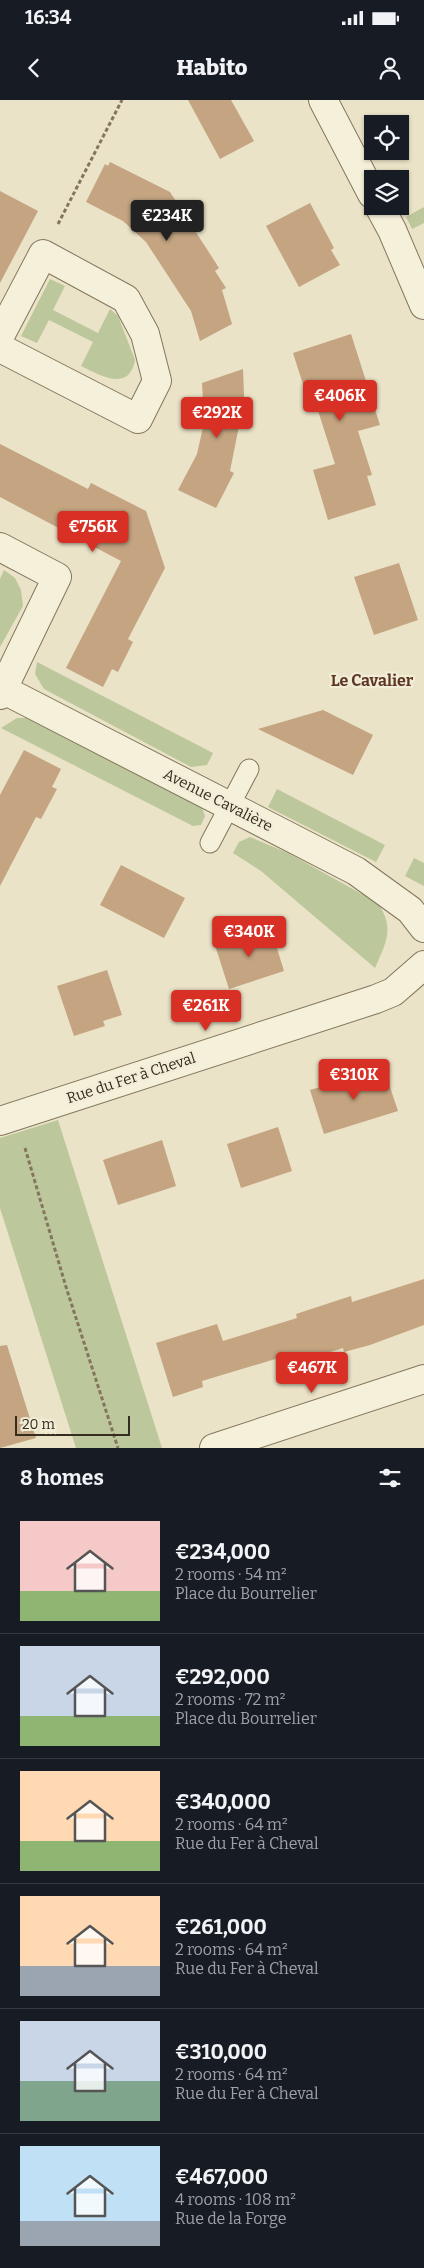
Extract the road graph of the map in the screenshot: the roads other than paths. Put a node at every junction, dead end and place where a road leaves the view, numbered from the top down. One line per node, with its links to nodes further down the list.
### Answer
1 (323, 100): 2 (street)
2 (364, 179)
3 (384, 215): 4 (street)
4 (424, 305)
5 (0, 336): 6 (street)
6 (0, 348)
7 (0, 547): 8 (street)
8 (1, 691): 10 (street, Avenue Cavalière)
9 (249, 769): 10 (lane)
10 (230, 806): 11 (lane); 12 (street, Avenue Cavalière)
11 (210, 844)
12 (424, 928)
13 (424, 965): 14 (street, Rue du Fer à Cheval)
14 (8, 1118)
15 (424, 1380): 16 (street)
16 (214, 1448)

